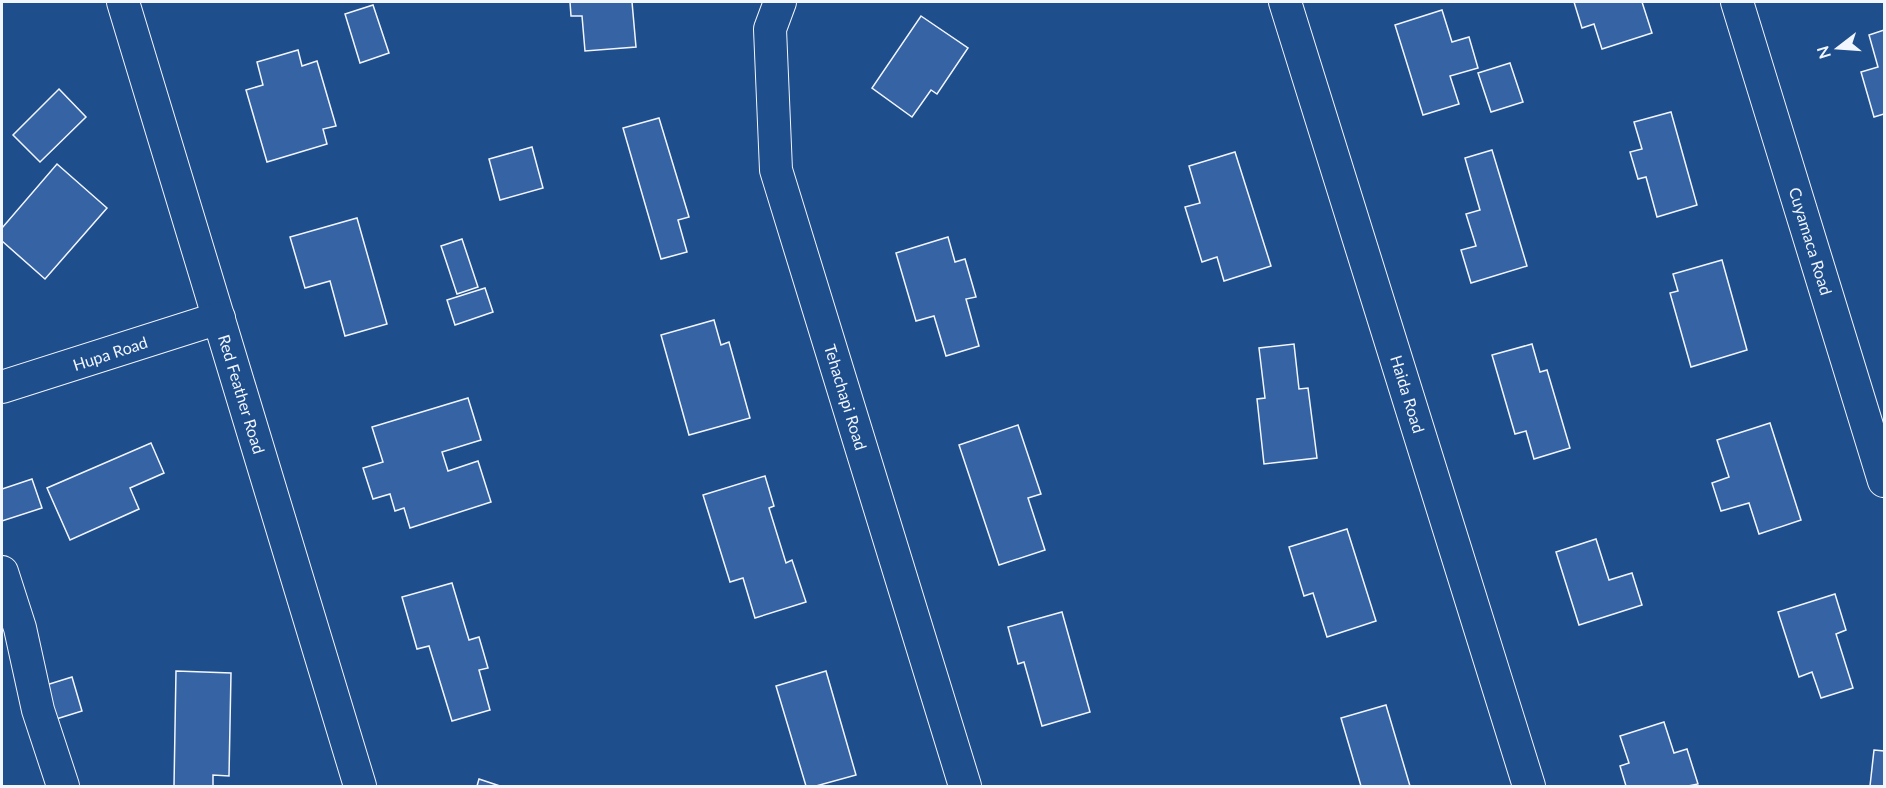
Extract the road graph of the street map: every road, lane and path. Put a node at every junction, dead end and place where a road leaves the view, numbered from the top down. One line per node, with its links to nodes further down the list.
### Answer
1 (123, 2): 5 (street, Red Feather Road)
2 (780, 2): 11 (street, Tehachapi Road)
3 (1286, 2): 12 (street, Haida Road)
4 (1737, 2): 7 (street, Cuyamaca Road)
5 (219, 318): 6 (street, Hupa Road); 10 (street, Red Feather Road)
6 (2, 387)
7 (1884, 481)
8 (2, 572): 9 (street)
9 (63, 786)
10 (360, 786)
11 (965, 786)
12 (1529, 786)

